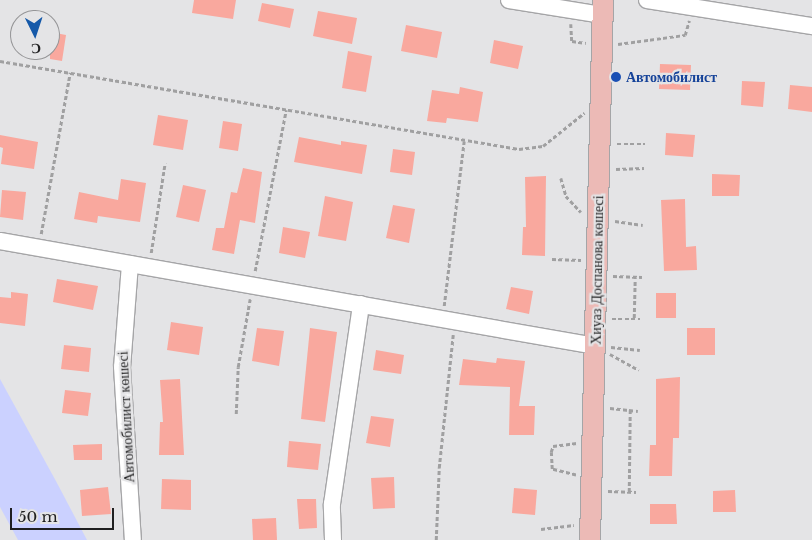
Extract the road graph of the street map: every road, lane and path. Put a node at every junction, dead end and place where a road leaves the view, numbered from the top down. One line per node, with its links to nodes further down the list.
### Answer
1 (509, 0): 3 (street)
2 (647, 0): 6 (street)
3 (603, 8): 11 (main road, Хиуаз Доспанова көшесі)
4 (690, 17): 8 (path)
5 (571, 23): 7 (path)
6 (812, 26)
7 (588, 44)
8 (612, 44)
9 (0, 61): 10 (path)
10 (70, 73): 12 (path); 23 (path)
11 (601, 96): 13 (path); 14 (main road, Хиуаз Доспанова көшесі)
12 (286, 110): 13 (path); 30 (path)
13 (464, 141): 35 (path)
14 (600, 144): 15 (path); 18 (main road, Хиуаз Доспанова көшесі)
15 (645, 144)
16 (166, 162): 26 (path)
17 (644, 168): 18 (path)
18 (599, 170): 20 (main road, Хиуаз Доспанова көшесі)
19 (561, 178): 20 (path)
20 (598, 218): 21 (path); 27 (main road, Хиуаз Доспанова көшесі)
21 (643, 225)
22 (0, 241): 23 (street)
23 (38, 248): 25 (street)
24 (552, 259): 27 (path)
25 (130, 264): 26 (street); 49 (street, Автомобилист көшесі)
26 (148, 267): 30 (street)
27 (597, 270): 28 (path); 32 (main road, Хиуаз Доспанова көшесі)
28 (635, 277): 29 (path); 33 (path)
29 (642, 277)
30 (252, 285): 31 (street); 42 (path)
31 (361, 304): 35 (street); 50 (street)
32 (596, 319): 33 (path); 36 (main road, Хиуаз Доспанова көшесі)
33 (634, 319): 34 (path)
34 (640, 319)
35 (448, 320): 36 (street); 51 (path)
36 (595, 346): 37 (path); 38 (path); 39 (main road, Хиуаз Доспанова көшесі)
37 (640, 350)
38 (639, 370)
39 (594, 407): 40 (path); 43 (main road, Хиуаз Доспанова көшесі)
40 (630, 410): 41 (path); 45 (path)
41 (638, 411)
42 (236, 414)
43 (593, 443): 44 (main road, Хиуаз Доспанова көшесі); 44 (path)
44 (592, 484): 45 (path); 48 (main road, Хиуаз Доспанова көшесі)
45 (629, 492): 46 (path)
46 (636, 492)
47 (542, 529): 48 (path)
48 (591, 532)
49 (133, 540)
50 (333, 540)
51 (436, 540)

